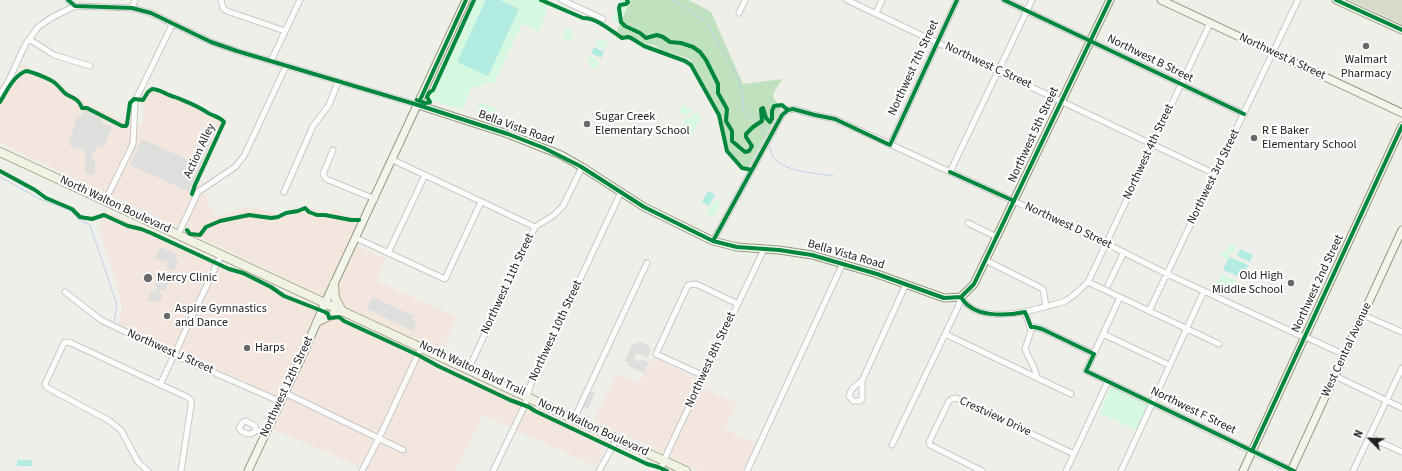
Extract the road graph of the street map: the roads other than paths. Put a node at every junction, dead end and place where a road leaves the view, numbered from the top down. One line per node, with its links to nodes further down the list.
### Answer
1 (68, 0): 17 (street)
2 (135, 0): 18 (street)
3 (222, 0): 26 (street)
4 (300, 0): 26 (street)
5 (466, 0): 39 (street, Northwest 12th Street)
6 (562, 0): 22 (street)
7 (745, 0): 20 (street)
8 (846, 0): 21 (street, Northwest C Street)
9 (882, 0): 21 (street)
10 (957, 0): 29 (street, Northwest 7th Street)
11 (1004, 0): 19 (street, Northwest B Street)
12 (1032, 0): 19 (street)
13 (1110, 0): 28 (street, Northwest 5th Street)
14 (1162, 0): 24 (street, Northwest A Street)
15 (1298, 0): 30 (street, Northwest 3rd Street)
16 (1336, 0): 25 (street)
17 (75, 6): 18 (street, Bella Vista Road); 27 (street, Bella Vista Road)
18 (132, 8): 23 (street, Bella Vista Road)
19 (1027, 11): 28 (street, Northwest B Street); 34 (street)
20 (739, 13)
21 (876, 13): 29 (street, Northwest C Street)
22 (603, 19)
23 (173, 23): 31 (street, Bella Vista Road); 55 (street)
24 (1210, 23): 30 (street, Northwest A Street); 36 (street, Northwest 4th Street)
25 (1402, 30)
26 (285, 31): 31 (street)
27 (29, 39): 32 (street); 37 (street, Bella Vista Road)
28 (1090, 41): 36 (street, Northwest B Street); 38 (street, Northwest 5th Street)
29 (937, 42): 34 (street, Northwest C Street); 43 (street, Northwest 7th Street)
30 (1273, 53): 40 (street, Northwest A Street); 41 (street, Northwest 3rd Street)
31 (271, 61): 33 (street, Bella Vista Road)
32 (90, 66)
33 (286, 66): 35 (street, Bella Vista Road); 61 (street)
34 (999, 71): 38 (street, Northwest C Street); 49 (street)
35 (338, 82): 39 (street, Bella Vista Road); 52 (street)
36 (1181, 84): 41 (street, Northwest B Street); 44 (street, Northwest 4th Street)
37 (0, 95)
38 (1061, 101): 44 (street, Northwest C Street); 56 (street, Northwest 5th Street)
39 (418, 105): 47 (street, Northwest 12th Street); 48 (street, Bella Vista Road)
40 (1402, 113)
41 (1244, 114): 50 (street, Northwest 3rd Street)
42 (1402, 126): 95 (street, Northwest 2nd Street)
43 (890, 144): 49 (street, Northwest D Street); 64 (street, Northwest D Street)
44 (1152, 145): 50 (street, Northwest C Street); 65 (street, Northwest 4th Street)
45 (333, 150): 54 (street)
46 (0, 152): 55 (main road, North Walton Boulevard)
47 (392, 160): 51 (street); 54 (street, Northwest 12th Street)
48 (582, 167): 53 (street, Bella Vista Road); 59 (street, Northwest 11th Street)
49 (950, 172): 56 (street, Northwest D Street)
50 (1215, 174): 73 (street, Northwest 3rd Street)
51 (424, 175): 57 (street); 68 (street)
52 (284, 192)
53 (621, 192): 64 (street, Bella Vista Road); 112 (street, Northwest 10th Street)
54 (375, 199): 63 (street, Northwest 12th Street)
55 (105, 201): 61 (main road, North Walton Boulevard)
56 (1014, 201): 62 (street, Northwest 5th Street); 65 (street, Northwest D Street)
57 (481, 202): 59 (street); 68 (street)
58 (968, 223): 62 (street)
59 (535, 227): 103 (street, Northwest 11th Street)
60 (1402, 230): 88 (street, West Central Avenue)
61 (178, 235): 69 (main road, North Walton Boulevard)
62 (997, 237): 70 (street, Northwest 5th Street)
63 (356, 238): 68 (street); 75 (street, Northwest 12th Street)
64 (713, 241): 66 (street, Bella Vista Road)
65 (1105, 243): 67 (street, Northwest D Street); 74 (street, Northwest 4th Street)
66 (764, 249): 72 (street, Bella Vista Road); 83 (street, Northwest 8th Street)
67 (1124, 252): 73 (street, Northwest D Street); 77 (street)
68 (388, 253)
69 (221, 255): 82 (main road, North Walton Boulevard); 99 (street)
70 (985, 260): 80 (street, Northwest 5th Street); 84 (street)
71 (647, 263): 117 (street)
72 (843, 263): 76 (street, Bella Vista Road); 137 (street)
73 (1167, 274): 78 (street, Northwest D Street); 86 (street, Northwest 3rd Street)
74 (1088, 282): 81 (street); 84 (street)
75 (334, 284): 82 (street, Northwest 12th Street); 85 (main road)
76 (906, 284): 80 (street, Bella Vista Road); 107 (street)
77 (1108, 285)
78 (1204, 291): 91 (street); 95 (street, Northwest D Street)
79 (65, 292): 99 (street, Northwest J Street)
80 (961, 297): 87 (street); 93 (street, Northwest 5th Street)
81 (1120, 297): 86 (street); 94 (street)
82 (325, 303): 85 (main road, North Walton Boulevard); 89 (street, Northwest 12th Street)
83 (738, 304): 104 (street, Northwest 8th Street); 104 (street)
84 (1046, 306): 87 (street)
85 (342, 311): 89 (main road); 97 (main road, North Walton Boulevard)
86 (1149, 311): 91 (street)
87 (1025, 312): 90 (street)
88 (1363, 315): 92 (street); 100 (street, West Central Avenue)
89 (317, 322): 110 (street, Northwest 12th Street)
90 (1031, 327): 98 (street); 106 (street)
91 (1186, 328): 96 (street); 101 (street)
92 (1402, 332)
93 (945, 334): 106 (street); 123 (street, Northwest 5th Street)
94 (1103, 334): 98 (street); 101 (street)
95 (1304, 338): 100 (street, Northwest D Street); 125 (street, Northwest 2nd Street)
96 (1219, 344)
97 (421, 348): 103 (main road, North Walton Boulevard); 120 (street)
98 (1094, 354): 108 (street, Northwest F Street)
99 (174, 355): 109 (street); 114 (street, Northwest J Street)
100 (1345, 355): 105 (street, West Central Avenue)
101 (1169, 365): 115 (street)
102 (1402, 368): 113 (street)
103 (468, 370): 112 (main road, North Walton Boulevard)
104 (704, 376): 128 (street, Northwest 8th Street)
105 (1335, 376): 113 (street); 142 (street, West Central Avenue)
106 (1037, 378): 111 (street)
107 (862, 381)
108 (1108, 381): 115 (street, Northwest F Street); 127 (street)
109 (160, 385): 129 (street); 130 (street)
110 (285, 394): 114 (street, Northwest 12th Street); 120 (street)
111 (1071, 394)
112 (527, 397): 117 (main road, North Walton Boulevard); 133 (street, Northwest 10th Street)
113 (1387, 401): 116 (street); 121 (street)
114 (281, 402): 119 (street, Northwest 12th Street)
115 (1152, 402): 125 (street, Northwest F Street); 140 (street)
116 (1402, 408)
117 (574, 419): 122 (main road, North Walton Boulevard)
118 (256, 430): 119 (street)
119 (265, 433): 131 (street, Northwest 12th Street)
120 (379, 438): 124 (street); 132 (street)
121 (1369, 438): 126 (street); 143 (street)
122 (617, 439): 128 (main road, North Walton Boulevard); 134 (street)
123 (892, 445)
124 (403, 450)
125 (1252, 451): 141 (street, Northwest 2nd Street); 142 (street, Northwest F Street)
126 (1402, 452)
127 (1074, 454): 138 (street, Crestview Drive); 139 (street)
128 (665, 461): 135 (street, Northwest 8th Street); 136 (main road, North Walton Boulevard)
129 (148, 471)
130 (180, 471)
131 (248, 471)
132 (362, 471)
133 (493, 471)
134 (599, 471)
135 (660, 471)
136 (686, 471)
137 (747, 471)
138 (982, 471)
139 (1066, 471)
140 (1121, 471)
141 (1243, 471)
142 (1292, 471)
143 (1353, 471)

